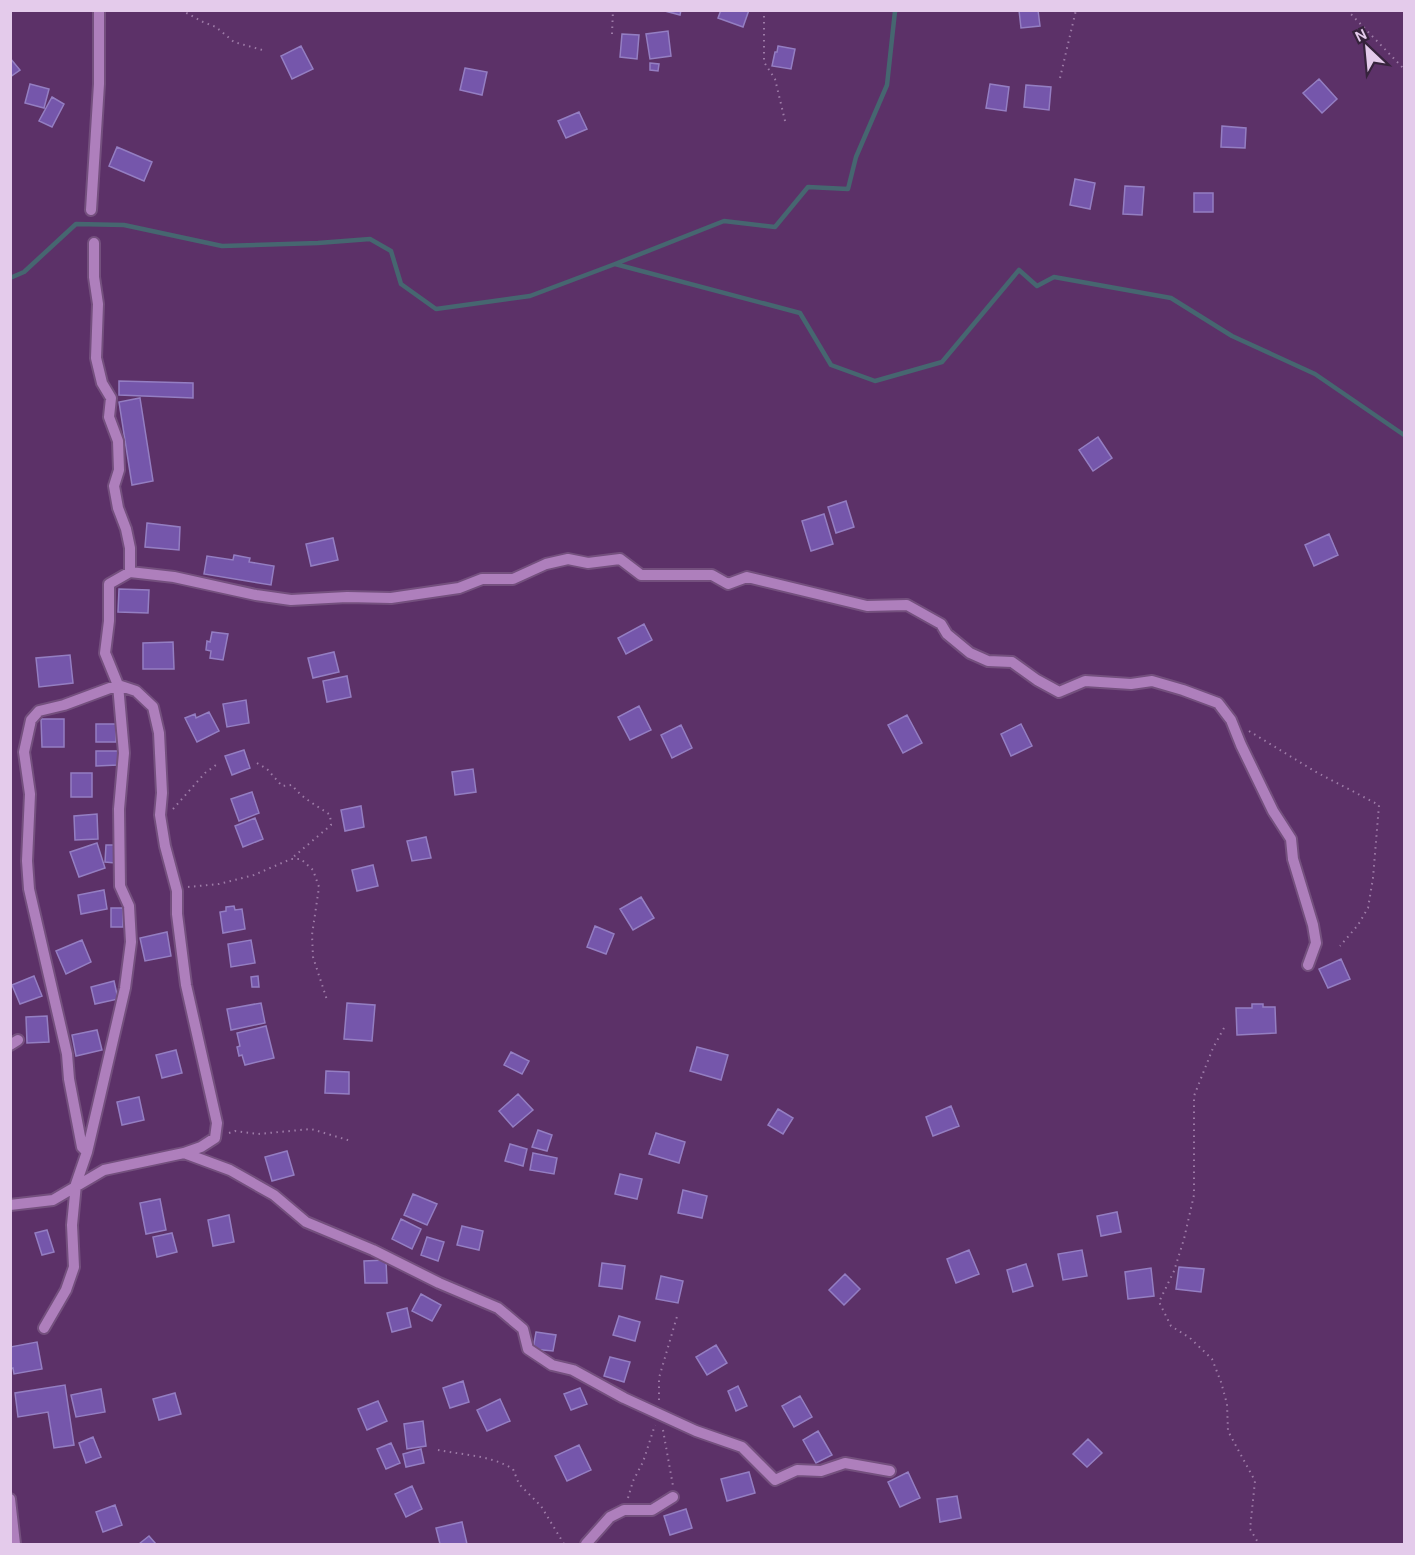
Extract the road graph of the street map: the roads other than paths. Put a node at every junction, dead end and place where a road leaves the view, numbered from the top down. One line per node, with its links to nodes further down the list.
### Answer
1 (99, 10): 2 (street)
2 (91, 210)
3 (94, 243): 4 (street)
4 (130, 572): 5 (street); 6 (street)
5 (118, 685): 7 (street); 7 (street); 8 (street)
6 (1308, 965)
7 (87, 1152): 9 (street)
8 (184, 1153): 9 (street); 12 (street)
9 (76, 1184): 10 (street); 11 (street)
10 (10, 1204)
11 (44, 1328)
12 (890, 1471)
13 (673, 1497): 17 (street)
14 (10, 1498): 15 (street)
15 (12, 1527): 16 (street)
16 (15, 1545)
17 (586, 1545)

